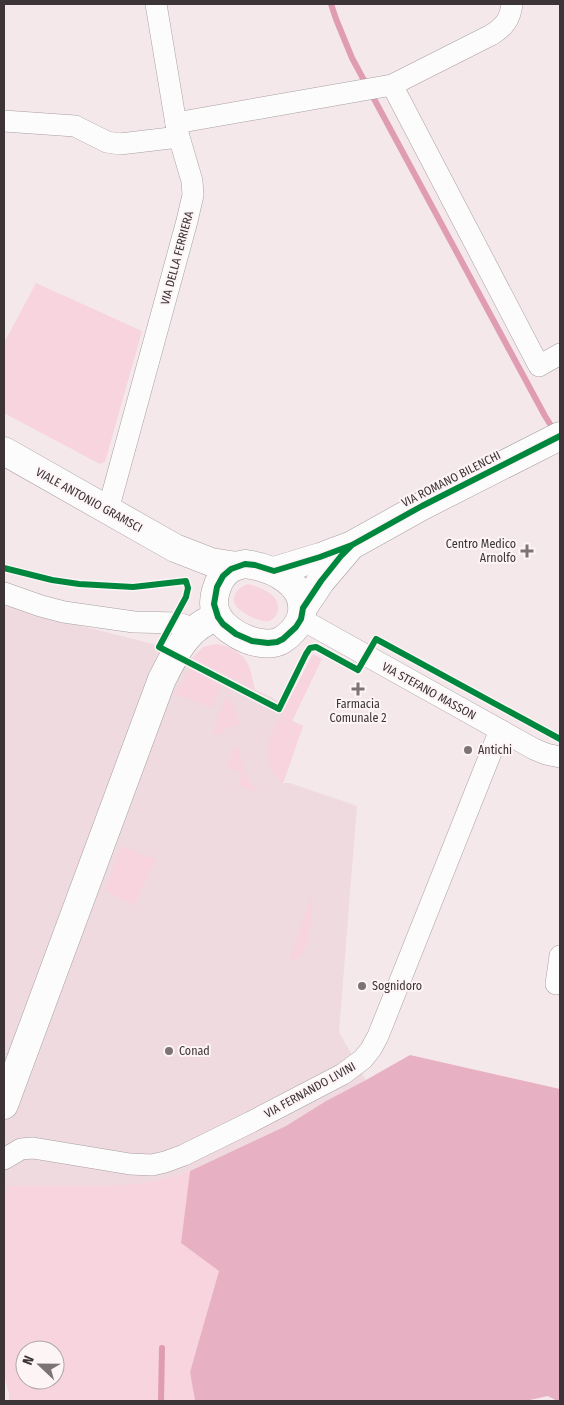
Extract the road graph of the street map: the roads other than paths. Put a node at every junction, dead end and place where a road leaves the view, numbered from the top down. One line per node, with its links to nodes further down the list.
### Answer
1 (156, 4): 5 (street, VIA DELLA FERRIERA)
2 (512, 4): 3 (street)
3 (392, 85): 5 (street); 6 (street)
4 (4, 121): 5 (street)
5 (177, 130): 9 (street, VIA DELLA FERRIERA)
6 (560, 354)
7 (560, 436): 10 (main road, VIA ROMANO BILENCHI)
8 (4, 451): 9 (main road, VIALE ANTONIO GRAMSCI)
9 (108, 510): 11 (main road, VIALE ANTONIO GRAMSCI)
10 (352, 545): 13 (main road, VIA ROMANO BILENCHI); 15 (main road, VIA ROMANO BILENCHI)
11 (175, 548): 12 (main road, VIALE ANTONIO GRAMSCI); 16 (main road, VIALE ANTONIO GRAMSCI)
12 (237, 566): 13 (main road); 16 (main road)
13 (274, 571): 15 (main road)
14 (4, 593): 16 (street)
15 (302, 613): 16 (main road); 17 (street, VIA STEFANO MASSON)
16 (209, 614): 21 (main road)
17 (500, 730): 18 (street, VIA STEFANO MASSON); 22 (street, VIA FERNANDO LIVINI)
18 (560, 757)
19 (560, 956): 20 (street)
20 (556, 984)
21 (4, 1105)
22 (4, 1159)

